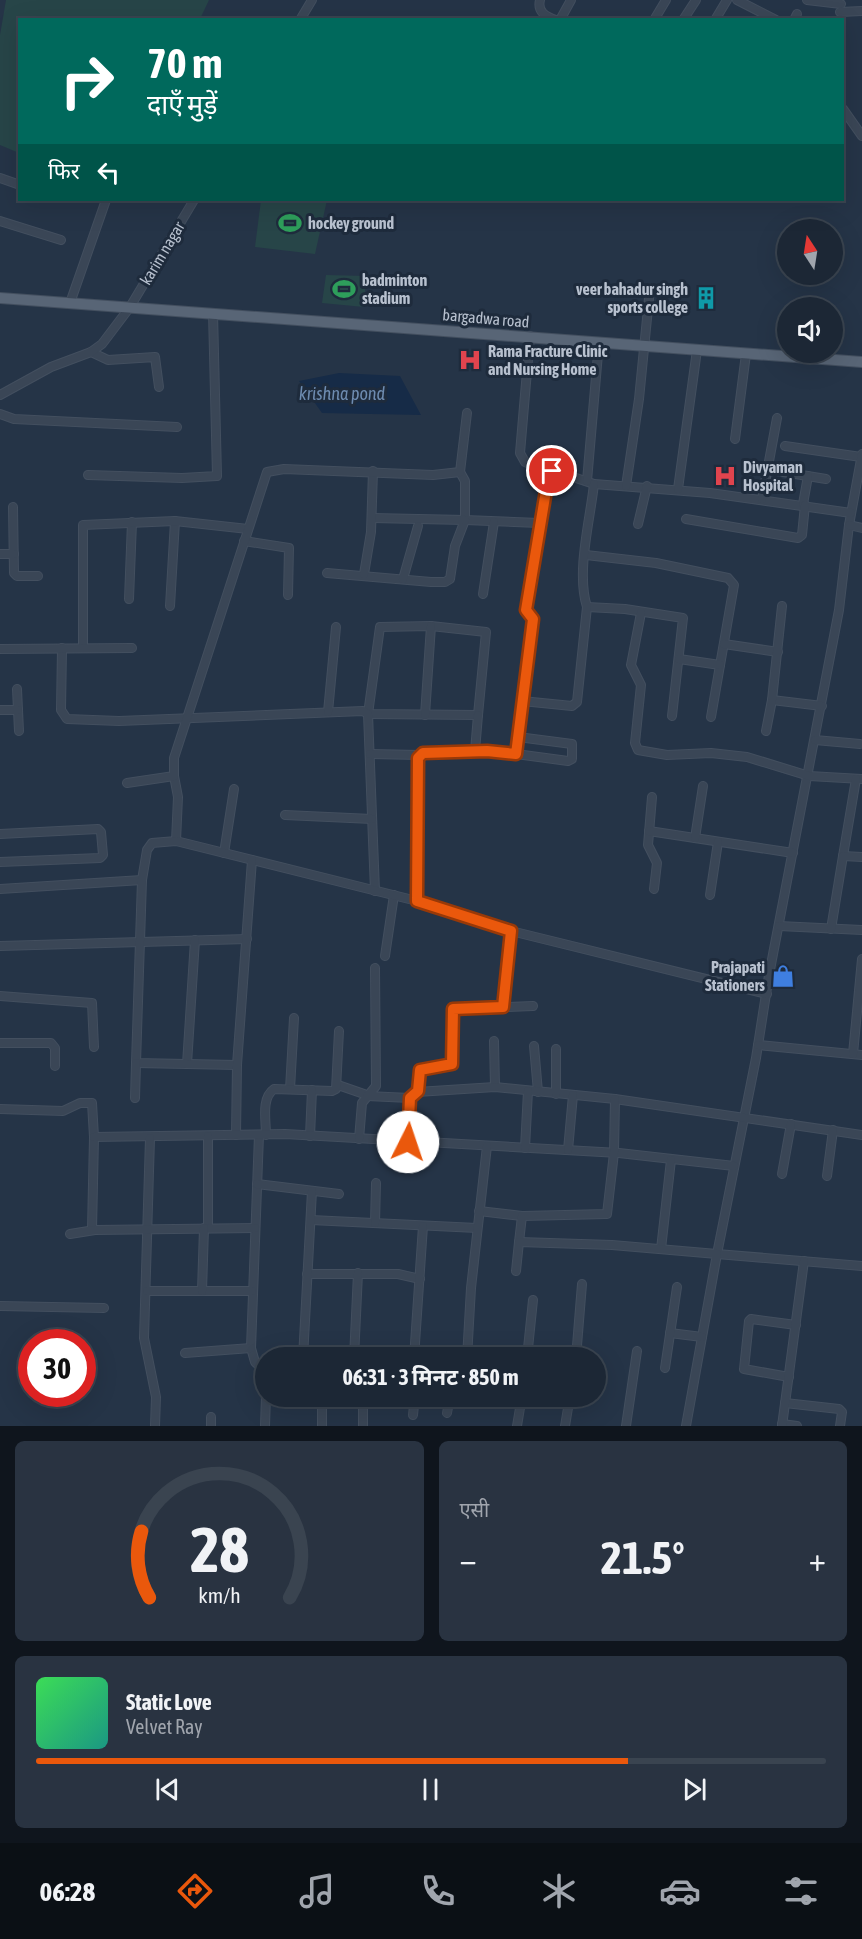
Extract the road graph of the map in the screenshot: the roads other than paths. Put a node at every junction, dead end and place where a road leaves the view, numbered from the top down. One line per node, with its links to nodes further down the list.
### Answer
1 (312, 0): 11 (street)
2 (540, 0): 12 (street)
3 (571, 0): 13 (street)
4 (666, 0): 14 (street)
5 (696, 0): 15 (street)
6 (727, 0): 16 (street)
7 (737, 0): 17 (street)
8 (807, 0): 9 (street)
9 (840, 9): 10 (street)
10 (862, 11)
11 (301, 18)
12 (552, 18)
13 (559, 18)
14 (655, 18)
15 (684, 18)
16 (716, 18)
17 (772, 18)
18 (844, 110): 19 (street)
19 (862, 135)
20 (0, 178): 21 (street)
21 (18, 184)
22 (106, 201): 28 (street)
23 (193, 201): 29 (street, karim nagar)
24 (0, 221): 25 (street)
25 (61, 240)
26 (650, 288): 33 (street)
27 (0, 298): 28 (main road, bargadwa road)
28 (70, 303): 29 (main road, bargadwa road)
29 (130, 307): 30 (main road, bargadwa road); 36 (street, karim nagar)
30 (213, 313): 31 (main road, bargadwa road); 51 (street)
31 (530, 336): 32 (main road, bargadwa road); 50 (street)
32 (599, 342): 33 (main road, bargadwa road); 54 (street)
33 (643, 347): 34 (main road, bargadwa road); 55 (street)
34 (697, 351): 35 (main road, bargadwa road); 57 (street)
35 (746, 354): 37 (main road, bargadwa road); 44 (street)
36 (98, 355): 38 (street); 39 (street)
37 (862, 362)
38 (159, 387)
39 (0, 395)
40 (468, 413): 48 (street)
41 (0, 414): 43 (street)
42 (777, 418): 58 (street)
43 (177, 427)
44 (735, 440)
45 (785, 446): 46 (street)
46 (862, 455): 61 (street)
47 (373, 471): 48 (street); 62 (street); 73 (street)
48 (460, 472): 64 (street)
49 (783, 472): 52 (street)
50 (549, 473): 54 (street); 68 (street)
51 (88, 475)
52 (808, 476): 53 (street); 59 (street)
53 (826, 479)
54 (591, 483): 55 (street); 77 (street)
55 (626, 486): 56 (street)
56 (647, 486): 57 (street); 69 (street)
57 (678, 489): 58 (street)
58 (762, 499): 59 (street)
59 (804, 504): 61 (street); 63 (street)
60 (13, 507): 76 (street)
61 (851, 513): 70 (street)
62 (372, 518): 64 (street); 79 (street)
63 (686, 519)
64 (465, 520): 67 (street); 81 (street)
65 (175, 521): 66 (street); 73 (street); 85 (street)
66 (132, 522): 84 (street); 93 (street)
67 (494, 522): 68 (street); 82 (street)
68 (539, 523): 100 (street)
69 (638, 525)
70 (849, 525): 72 (street); 102 (street)
71 (418, 526): 81 (street)
72 (862, 528)
73 (248, 529): 74 (street)
74 (244, 541): 83 (street); 111 (street)
75 (0, 554): 76 (street)
76 (14, 554): 80 (street)
77 (586, 555): 87 (street); 91 (street)
78 (327, 573): 79 (street)
79 (364, 574): 81 (street)
80 (38, 576)
81 (403, 579)
82 (483, 594)
83 (288, 595)
84 (129, 598)
85 (170, 606)
86 (782, 606): 96 (street)
87 (587, 607): 88 (street); 100 (street)
88 (641, 613): 97 (street); 122 (street)
89 (431, 626): 106 (street); 107 (street); 108 (street)
90 (336, 627): 105 (street)
91 (724, 644): 96 (street); 98 (street)
92 (62, 648): 93 (street); 95 (street); 111 (street)
93 (83, 648): 94 (street)
94 (132, 648)
95 (0, 649)
96 (778, 652): 101 (street)
97 (679, 659): 98 (street); 109 (street)
98 (720, 665): 110 (street)
99 (17, 689): 104 (street)
100 (522, 700): 114 (street)
101 (772, 700): 102 (street); 113 (street)
102 (822, 706): 115 (street)
103 (0, 710): 104 (street)
104 (18, 710): 112 (street)
105 (328, 712): 106 (street); 111 (street)
106 (368, 714): 107 (street); 118 (street)
107 (425, 715): 108 (street)
108 (478, 715): 117 (street)
109 (672, 716)
110 (711, 717)
111 (187, 718): 121 (street)
112 (19, 731)
113 (766, 731)
114 (518, 737): 119 (street); 119 (street)
115 (815, 740): 116 (street); 122 (street)
116 (860, 744)
117 (476, 751): 119 (street); 120 (street)
118 (370, 754): 120 (street); 129 (street)
119 (516, 754)
120 (420, 755): 147 (street)
121 (174, 776): 124 (street); 133 (street)
122 (809, 776): 123 (street); 136 (street)
123 (859, 779): 137 (street)
124 (128, 783)
125 (703, 786): 132 (street)
126 (234, 789): 135 (street)
127 (652, 797): 130 (street)
128 (285, 815): 129 (street)
129 (372, 819): 144 (street)
130 (649, 831): 132 (street); 143 (street)
131 (0, 834): 140 (street)
132 (695, 838): 134 (street)
133 (176, 841): 135 (street); 141 (street)
134 (718, 842): 136 (street); 146 (street)
135 (224, 853): 139 (street)
136 (793, 854): 148 (street)
137 (843, 856): 138 (street); 149 (street)
138 (862, 857)
139 (252, 860): 144 (street); 152 (street)
140 (0, 862)
141 (142, 880): 142 (street); 154 (street)
142 (0, 889)
143 (654, 889)
144 (375, 891): 145 (street)
145 (394, 895): 147 (street); 156 (street)
146 (710, 895)
147 (417, 901): 151 (street)
148 (779, 926): 149 (street); 159 (street)
149 (831, 929): 150 (street)
150 (862, 930)
151 (511, 931): 159 (street); 163 (street)
152 (247, 939): 153 (street); 175 (street)
153 (195, 940): 154 (street); 174 (street)
154 (142, 941): 155 (street); 173 (street)
155 (0, 946)
156 (385, 956)
157 (862, 959): 161 (street)
158 (375, 968): 184 (street)
159 (767, 994): 168 (street)
160 (0, 996): 170 (street)
161 (860, 1004): 172 (street)
162 (533, 1006): 163 (street)
163 (503, 1007): 185 (street)
164 (294, 1018): 179 (street)
165 (339, 1031): 177 (street)
166 (494, 1041): 178 (street)
167 (0, 1043): 176 (street)
168 (758, 1044): 172 (street); 190 (street)
169 (534, 1046): 182 (street)
170 (94, 1047)
171 (556, 1049): 183 (street)
172 (858, 1055)
173 (136, 1064): 174 (street); 187 (street)
174 (187, 1064): 175 (street)
175 (237, 1065): 196 (street)
176 (55, 1066)
177 (338, 1085): 180 (street); 184 (street)
178 (495, 1087): 181 (street); 185 (street)
179 (290, 1089): 180 (street); 193 (street)
180 (312, 1090): 197 (street)
181 (528, 1091): 182 (street); 203 (street)
182 (538, 1092): 183 (street)
183 (556, 1094): 186 (street)
184 (365, 1095): 185 (street); 200 (street)
185 (414, 1095): 201 (street)
186 (573, 1095): 188 (street); 204 (street)
187 (135, 1098)
188 (615, 1099): 190 (street); 205 (street)
189 (0, 1109): 198 (street)
190 (744, 1118): 191 (street); 207 (street)
191 (790, 1124): 192 (street); 208 (street)
192 (833, 1130): 194 (street); 209 (street)
193 (262, 1135): 196 (street); 197 (street); 210 (street)
194 (862, 1135)
195 (208, 1136): 196 (street); 199 (street); 219 (street)
196 (236, 1136)
197 (310, 1136): 200 (street)
198 (94, 1137): 199 (street); 223 (street)
199 (150, 1138): 222 (street)
200 (359, 1139): 201 (street)
201 (408, 1142): 202 (street)
202 (487, 1146): 203 (street); 214 (street)
203 (525, 1148): 204 (street)
204 (568, 1150): 205 (street)
205 (614, 1153): 206 (street); 215 (street)
206 (671, 1160): 207 (street); 226 (street)
207 (734, 1166): 227 (street)
208 (782, 1174)
209 (827, 1176)
210 (257, 1184): 212 (street); 220 (street)
211 (376, 1184): 217 (street)
212 (312, 1191): 213 (street); 216 (street)
213 (339, 1194)
214 (479, 1211): 215 (street); 221 (street)
215 (522, 1216): 225 (street)
216 (311, 1220): 217 (street); 231 (street)
217 (375, 1223): 218 (street)
218 (423, 1226): 221 (street); 233 (street)
219 (206, 1228): 220 (street); 222 (street); 237 (street)
220 (255, 1228): 238 (street)
221 (477, 1228): 248 (street)
222 (149, 1229): 223 (street); 236 (street)
223 (92, 1230): 224 (street)
224 (70, 1234)
225 (519, 1242): 226 (street); 230 (street)
226 (661, 1250): 227 (street)
227 (717, 1254): 228 (street); 244 (street)
228 (804, 1261): 229 (street); 242 (street)
229 (862, 1266)
230 (516, 1271)
231 (307, 1274): 232 (street); 245 (street)
232 (358, 1274): 233 (street); 246 (street)
233 (420, 1279): 247 (street)
234 (582, 1284): 250 (street)
235 (677, 1287): 243 (street)
236 (147, 1291): 237 (street); 268 (street)
237 (202, 1291): 238 (street)
238 (252, 1291): 251 (street)
239 (533, 1300): 249 (street)
240 (0, 1305): 241 (street)
241 (104, 1308)
242 (796, 1325): 256 (street); 256 (street)
243 (670, 1333): 244 (street); 255 (street)
244 (702, 1337): 275 (street)
245 (304, 1347)
246 (355, 1347)
247 (415, 1347)
248 (468, 1347)
249 (528, 1347)
250 (577, 1347)
251 (251, 1348): 253 (street); 254 (street)
252 (638, 1351): 274 (street)
253 (185, 1353)
254 (255, 1362)
255 (665, 1368)
256 (789, 1377): 257 (street)
257 (785, 1403): 267 (street); 277 (street)
258 (266, 1407): 269 (street)
259 (322, 1407): 270 (street)
260 (363, 1407): 271 (street)
261 (414, 1407): 266 (street)
262 (448, 1407): 265 (street)
263 (520, 1407): 272 (street)
264 (568, 1407): 273 (street)
265 (447, 1413)
266 (413, 1415)
267 (782, 1425): 276 (street)
268 (155, 1426)
269 (265, 1426)
270 (322, 1426)
271 (363, 1426)
272 (517, 1426)
273 (565, 1426)
274 (626, 1426)
275 (686, 1426)
276 (797, 1426)
277 (840, 1426)

